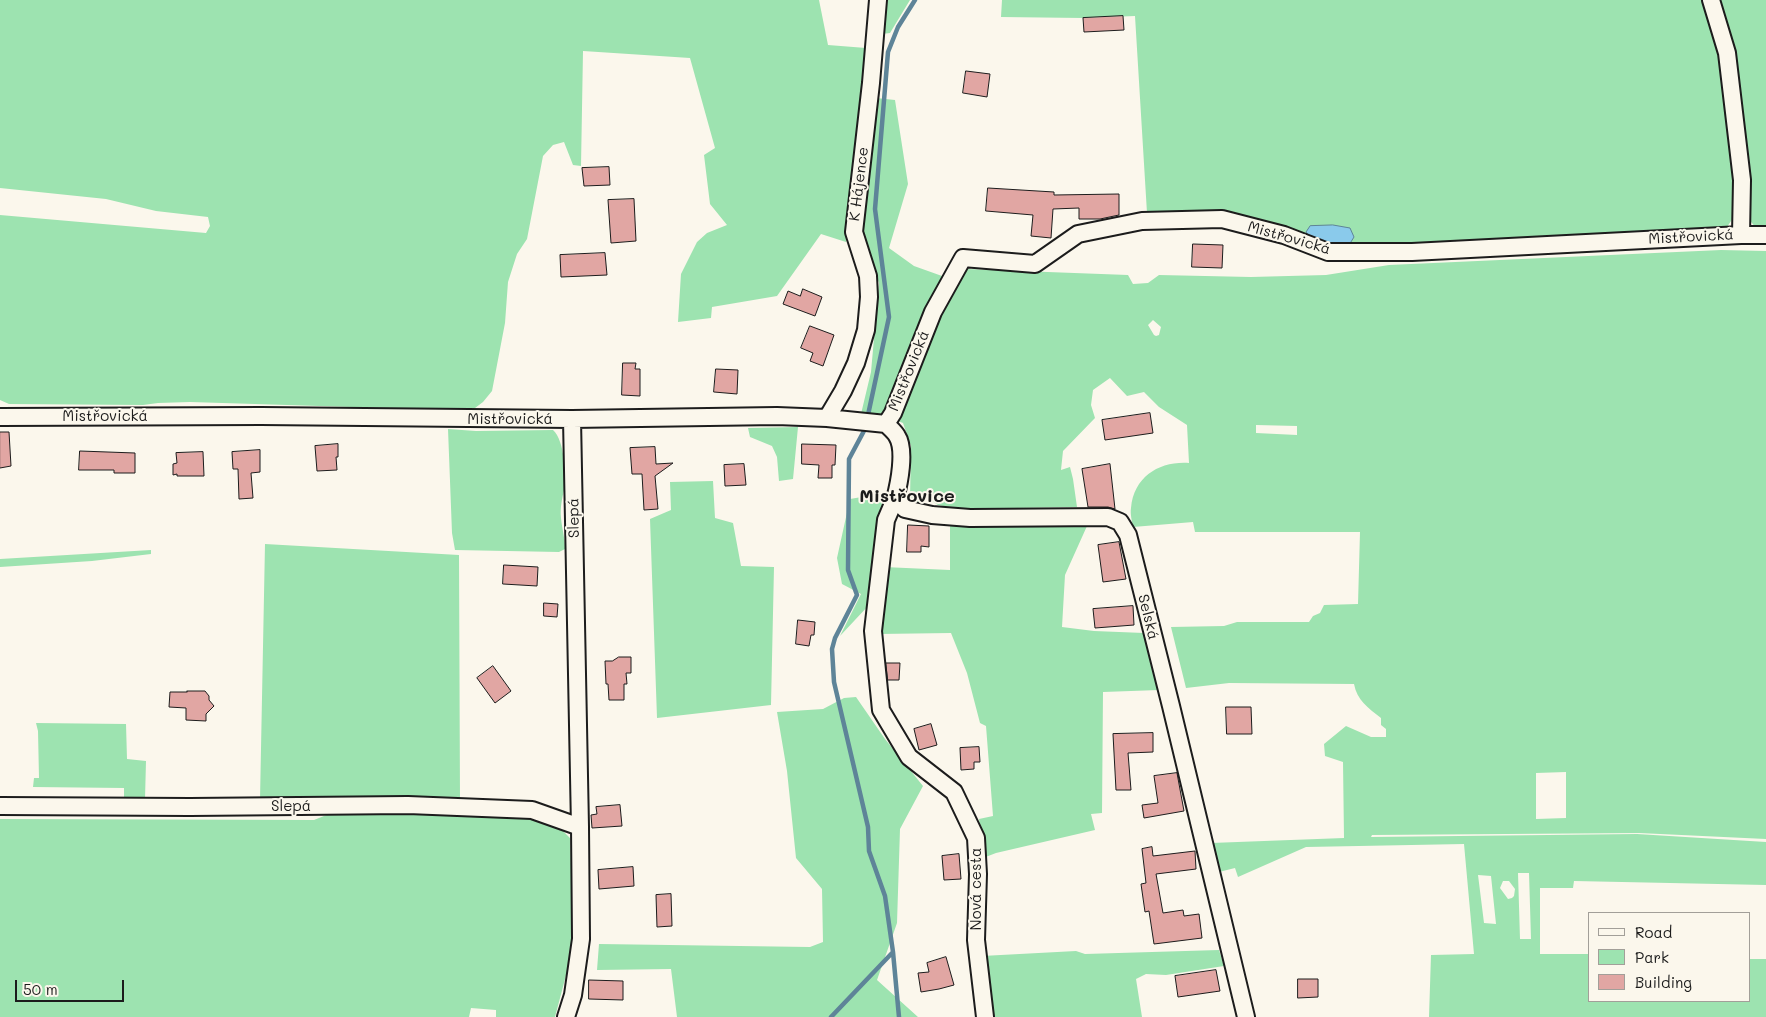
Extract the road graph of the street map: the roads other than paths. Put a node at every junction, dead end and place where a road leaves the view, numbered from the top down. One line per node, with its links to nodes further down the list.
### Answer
1 (878, 0): 6 (street, K Hájence)
2 (1711, 0): 3 (street)
3 (1741, 235): 4 (street, Mistřovická); 8 (street, Mistřovická)
4 (1766, 235)
5 (0, 417): 7 (street, Mistřovická)
6 (827, 418): 7 (street, Mistřovická); 8 (street, Mistřovická)
7 (572, 419): 11 (street, Slepá)
8 (874, 423): 9 (street)
9 (895, 499): 13 (street, Nová cesta); 14 (street, Selská)
10 (0, 806): 11 (street, Slepá)
11 (580, 827): 12 (street, Slepá)
12 (566, 1017)
13 (985, 1017)
14 (1246, 1017)

